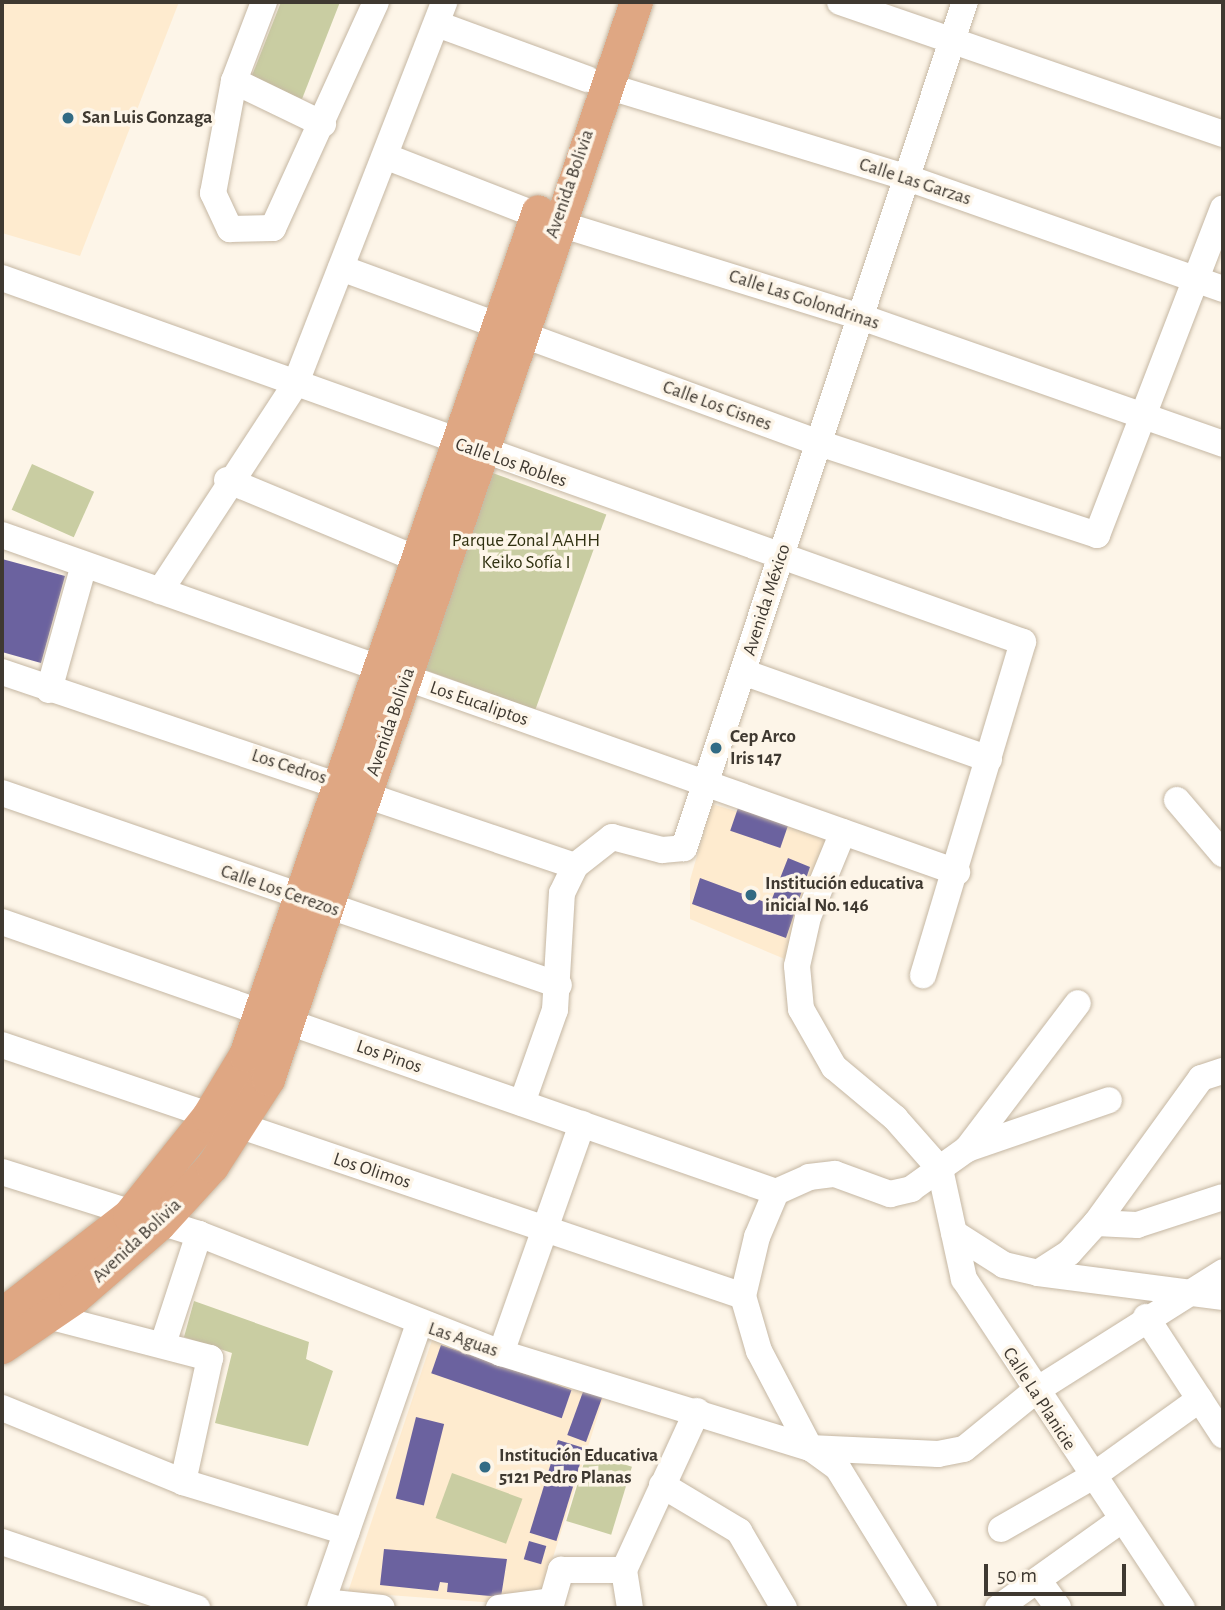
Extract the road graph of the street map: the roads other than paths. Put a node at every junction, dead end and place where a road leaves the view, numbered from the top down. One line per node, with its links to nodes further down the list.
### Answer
1 (264, 2): 9 (street)
2 (376, 2): 11 (street)
3 (614, 2): 10 (main road, Avenida Bolivia)
4 (636, 2): 10 (main road, Avenida Bolivia)
5 (841, 2): 8 (street)
6 (965, 2): 8 (street, Avenida México)
7 (440, 13): 10 (street, Calle Las Garzas); 13 (street)
8 (948, 40): 12 (street); 14 (street, Avenida México)
9 (234, 81): 11 (street); 11 (street)
10 (595, 82): 14 (street, Calle Las Garzas); 16 (main road, Avenida Bolivia)
11 (323, 124)
12 (1223, 134)
13 (385, 156): 16 (street, Calle Las Golondrinas); 17 (street)
14 (905, 177): 19 (street, Calle Las Garzas); 21 (street, Avenida México)
15 (1223, 209): 19 (street)
16 (547, 219): 21 (street, Calle Las Golondrinas); 22 (main road, Avenida Bolivia)
17 (341, 268): 22 (street, Calle Los Cisnes); 23 (street)
18 (2, 278): 23 (street, Calle Los Robles)
19 (1198, 279): 20 (street, Calle Las Garzas); 24 (street)
20 (1223, 289)
21 (860, 317): 24 (street, Calle Las Golondrinas); 25 (street, Avenida México)
22 (506, 328): 25 (street, Calle Los Cisnes); 27 (main road, Avenida Bolivia)
23 (295, 385): 27 (street, Calle Los Robles); 28 (street)
24 (1144, 417): 25 (street, Calle Los Cisnes); 26 (street, Calle Las Golondrinas)
25 (820, 443): 30 (street, Avenida México)
26 (1223, 444)
27 (467, 448): 30 (street, Calle Los Robles); 31 (main road, Avenida Bolivia)
28 (227, 480): 31 (street); 33 (street)
29 (2, 535): 32 (street, Los Eucaliptos)
30 (781, 558): 35 (street, Avenida México); 38 (street, Calle Los Robles)
31 (430, 564): 36 (main road, Avenida Bolivia)
32 (84, 565): 33 (street, Los Eucaliptos); 37 (street)
33 (160, 591): 36 (street, Los Eucaliptos)
34 (2, 671): 37 (street, Los Cedros)
35 (743, 672): 38 (street); 39 (street, Avenida México)
36 (391, 673): 39 (street, Los Eucaliptos); 40 (main road, Avenida Bolivia)
37 (49, 690): 40 (street, Los Cedros)
38 (989, 759): 46 (street)
39 (706, 783): 43 (street, Los Eucaliptos); 45 (street, Avenida México)
40 (353, 788): 45 (street, Los Cedros); 47 (main road, Avenida Bolivia)
41 (2, 793): 47 (street, Calle Los Cerezos)
42 (1177, 800): 44 (street)
43 (843, 832): 46 (street, Los Eucaliptos); 61 (street)
44 (1223, 854)
45 (575, 866): 50 (street, Avenida México)
46 (957, 872): 49 (street)
47 (314, 903): 50 (street, Calle Los Cerezos); 52 (main road, Avenida Bolivia)
48 (2, 922): 52 (street, Los Pinos)
49 (923, 975)
50 (559, 985): 56 (street, Avenida México)
51 (1078, 1003): 60 (street)
52 (276, 1017): 56 (street, Los Pinos); 57 (main road, Avenida Bolivia); 59 (main road, Avenida Bolivia)
53 (2, 1045): 57 (street, Los Olimos)
54 (1212, 1075): 66 (street)
55 (1109, 1100): 60 (street)
56 (522, 1103): 58 (street, Los Pinos)
57 (208, 1116): 59 (street, Los Olimos); 65 (main road, Avenida Bolivia)
58 (582, 1125): 63 (street, Los Pinos); 67 (street)
59 (239, 1127): 65 (main road, Avenida Bolivia); 67 (street, Los Olimos)
60 (967, 1149): 61 (street)
61 (940, 1169): 63 (street); 68 (street, Calle La Planicie)
62 (2, 1172): 65 (street, Las Aguas)
63 (776, 1192): 73 (street)
64 (1223, 1197): 66 (street)
65 (144, 1220): 69 (street, Las Aguas); 75 (main road, Avenida Bolivia); 76 (main road, Avenida Bolivia)
66 (1096, 1223): 71 (street)
67 (545, 1228): 73 (street, Los Olimos); 81 (street)
68 (954, 1233): 71 (street); 82 (street, Calle La Planicie)
69 (199, 1234): 78 (street, Las Aguas); 79 (street)
70 (1223, 1272): 72 (street)
71 (1038, 1273): 72 (street)
72 (1190, 1290): 74 (street); 77 (street)
73 (743, 1296): 87 (street)
74 (1223, 1297)
75 (6, 1307): 76 (street)
76 (48, 1317): 79 (street); 80 (main road, Avenida Bolivia)
77 (1146, 1317): 82 (street); 83 (street)
78 (419, 1324): 81 (street, Las Aguas); 93 (street)
79 (163, 1344): 89 (street)
80 (2, 1347)
81 (501, 1353): 85 (street, Las Aguas)
82 (1035, 1391): 87 (street, Las Aguas); 88 (street, Calle La Planicie)
83 (1200, 1399): 86 (street); 88 (street)
84 (2, 1408): 89 (street)
85 (697, 1411): 87 (street, Las Aguas); 90 (street)
86 (1223, 1434)
87 (810, 1448): 104 (street)
88 (1090, 1478): 91 (street, Calle La Planicie); 92 (street)
89 (183, 1482): 93 (street)
90 (662, 1485): 95 (street); 103 (street)
91 (1120, 1521): 96 (street); 107 (street, Calle La Planicie)
92 (1001, 1529)
93 (347, 1532): 98 (street)
94 (2, 1542): 99 (street)
95 (624, 1570): 97 (street); 102 (street)
96 (1038, 1580): 105 (street); 106 (street)
97 (551, 1604): 101 (street)
98 (321, 1605): 100 (street)
99 (197, 1608)
100 (382, 1608)
101 (499, 1608)
102 (630, 1608)
103 (784, 1608)
104 (924, 1608)
105 (998, 1608)
106 (1058, 1608)
107 (1182, 1608)

